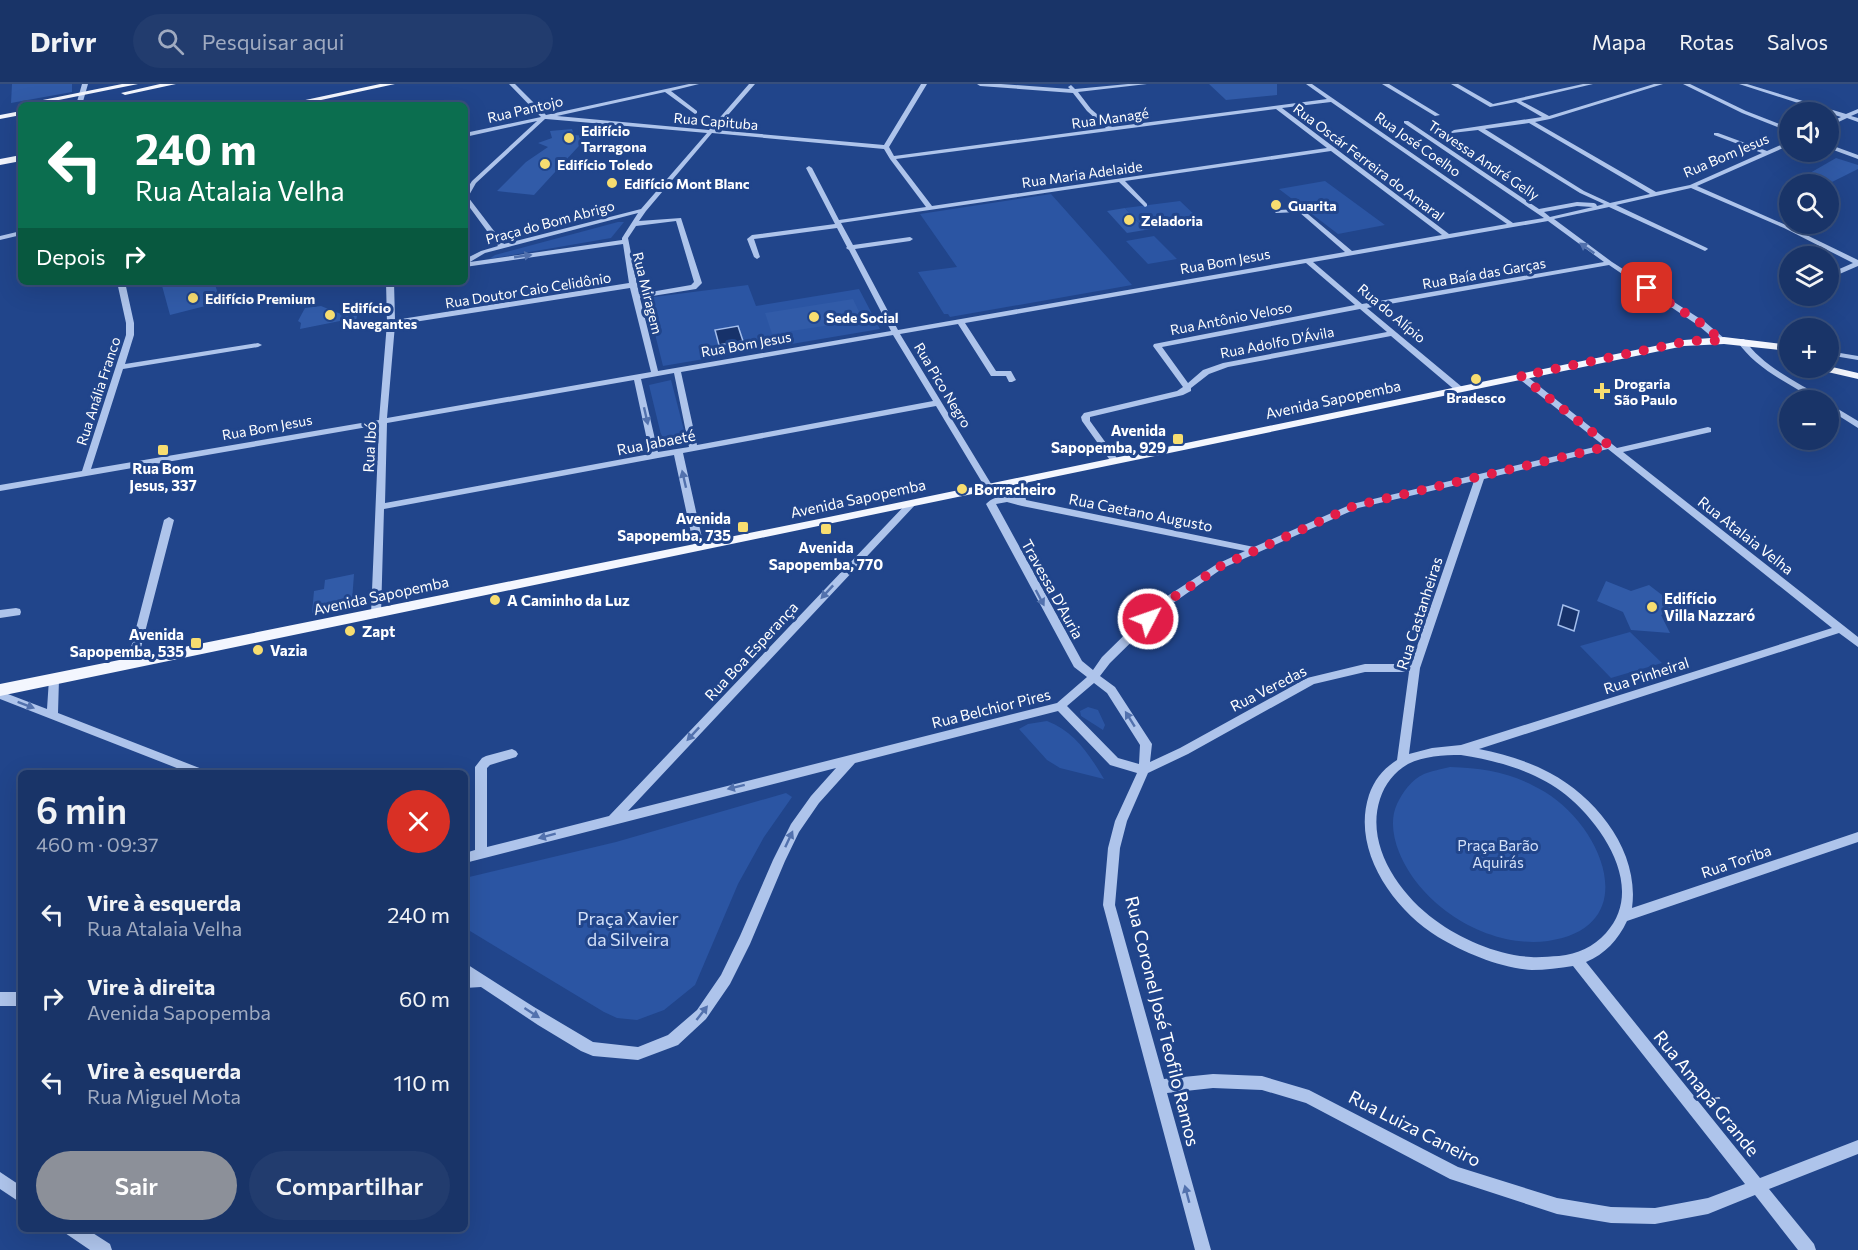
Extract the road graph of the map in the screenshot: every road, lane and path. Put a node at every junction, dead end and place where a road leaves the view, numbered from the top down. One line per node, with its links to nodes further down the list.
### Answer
1 (85, 84): 21 (street)
2 (134, 84): 21 (main road)
3 (172, 84): 21 (main road)
4 (391, 84): 24 (main road)
5 (512, 84): 35 (street)
6 (696, 84): 19 (street, Rua Pantojo)
7 (752, 84): 44 (street, Rua Miragem)
8 (924, 84): 48 (street)
9 (980, 84): 20 (street)
10 (1070, 84): 20 (street)
11 (1144, 84): 20 (street)
12 (1309, 84): 22 (street, Rua José Coelho)
13 (1385, 84): 32 (street)
14 (1454, 84): 25 (street)
15 (1590, 84): 25 (street)
16 (1660, 84): 36 (street)
17 (1686, 84): 41 (street)
18 (1742, 84): 33 (street)
19 (667, 91): 30 (street); 35 (street, Rua Pantojo)
20 (1072, 91): 43 (street)
21 (80, 100): 23 (main road)
22 (1332, 100): 27 (street, Rua Managé); 72 (street, Rua José Coelho)
23 (56, 102)
24 (301, 102)
25 (1520, 102): 36 (street)
26 (18, 106): 28 (main road)
27 (1277, 107): 43 (street, Rua Managé); 50 (street, Rua Oscár Ferreira do Amaral)
28 (0, 109)
29 (1858, 111): 33 (street)
30 (695, 112)
31 (18, 114): 34 (main road)
32 (1437, 115)
33 (1846, 116): 37 (street); 38 (street)
34 (0, 117)
35 (544, 117): 44 (street, Rua Capituba); 46 (street, Rua Pantojo); 60 (street)
36 (1548, 118): 39 (street)
37 (1839, 120)
38 (1858, 120)
39 (1530, 121): 42 (street); 61 (street)
40 (1406, 122): 67 (street, Travessa André Gelly)
41 (1779, 126)
42 (1479, 128): 45 (street); 64 (street)
43 (1112, 130): 54 (street, Rua Managé)
44 (710, 132): 48 (street, Rua Capituba); 66 (street, Rua Miragem)
45 (1454, 132)
46 (468, 134)
47 (1716, 134): 52 (street)
48 (886, 147): 54 (street)
49 (1779, 148): 52 (street, Rua Bom Jesus)
50 (1331, 149): 58 (street, Rua Maria Adelaide); 74 (street, Rua Oscár Ferreira do Amaral)
51 (1839, 150): 53 (street)
52 (1767, 153): 59 (street, Rua Bom Jesus)
53 (1858, 157)
54 (892, 158): 65 (street)
55 (18, 159): 56 (main road)
56 (0, 162)
57 (809, 168): 71 (street, Rua Pico Negro)
58 (1120, 180): 63 (street); 65 (street, Rua Maria Adelaide)
59 (1692, 186): 61 (street, Rua Bom Jesus); 87 (street)
60 (468, 192)
61 (1656, 195): 64 (street, Rua Bom Jesus)
62 (468, 201): 78 (street)
63 (1145, 205)
64 (1605, 206): 67 (street, Rua Bom Jesus); 69 (street, Rua Bom Jesus); 80 (street)
65 (930, 207): 71 (street, Rua Maria Adelaide)
66 (643, 210): 70 (street, Rua Miragem); 78 (street, Praça do Bom Abrigo)
67 (1537, 211): 69 (street, Travessa André Gelly)
68 (1278, 212): 81 (street)
69 (1548, 219): 72 (street, Rua Bom Jesus); 86 (street, Travessa André Gelly, one-way to 69)
70 (634, 224): 77 (street, Rua Miragem); 92 (street)
71 (837, 224): 79 (street, Rua Pico Negro); 82 (street, Rua Maria Adelaide)
72 (1512, 225): 74 (street, Rua Bom Jesus)
73 (18, 234): 75 (street)
74 (1447, 236): 81 (street, Rua Bom Jesus)
75 (0, 238)
76 (910, 239): 79 (street)
77 (624, 242): 85 (street, Praça do Bom Abrigo, one-way to 77); 91 (street, Rua Miragem)
78 (503, 248): 84 (street, Praça do Bom Abrigo)
79 (849, 248): 96 (street, Rua Pico Negro)
80 (1705, 249)
81 (1350, 253): 83 (street, Rua Bom Jesus)
82 (757, 257)
83 (1306, 260): 93 (street, Rua do Alípio); 94 (street, Rua Bom Jesus)
84 (468, 261)
85 (468, 263)
86 (1610, 263): 93 (street, Rua Baía das Garças); 98 (street, Travessa André Gelly)
87 (1858, 263): 88 (street)
88 (1839, 272)
89 (121, 285): 108 (street, Rua Anália Franco)
90 (390, 285): 95 (street, Rua Ibó)
91 (633, 285): 92 (street, Rua Miragem); 95 (street, Rua Doutor Caio Celidônio)
92 (636, 297): 111 (street, Rua Miragem)
93 (1363, 306): 97 (street, Rua do Alípio); 116 (street, Rua Antônio Veloso)
94 (960, 321): 96 (street, Rua Bom Jesus); 115 (street)
95 (391, 323): 121 (street, Rua Ibó)
96 (895, 333): 109 (street, Rua Bom Jesus); 119 (street, Rua Pico Negro)
97 (1394, 333): 116 (street, Rua Adolfo D'Ávila); 117 (street, Rua do Alípio)
98 (1722, 341): 100 (main road, Avenida Sapopemba); 113 (main road, Avenida Sapopemba)
99 (258, 345): 108 (street)
100 (1742, 345): 101 (main road, Avenida Sapopemba); 103 (main road, Avenida Sapopemba); 118 (street)
101 (1779, 347)
102 (1839, 355): 104 (street)
103 (1779, 356)
104 (1858, 358)
105 (1839, 362): 106 (street)
106 (1858, 363)
107 (1839, 365): 112 (main road)
108 (122, 367): 129 (street, Rua Anália Franco)
109 (677, 370): 111 (street, Rua Bom Jesus); 125 (street)
110 (1839, 371): 112 (main road)
111 (655, 374): 114 (street, Rua Bom Jesus)
112 (1858, 374)
113 (1521, 376): 117 (main road, Avenida Sapopemba); 124 (street, Rua Atalaia Velha)
114 (637, 377): 121 (street, Rua Bom Jesus); 127 (street, one-way to 127)
115 (1012, 380)
116 (1188, 389): 128 (street, Rua Adolfo D'Ávila)
117 (1459, 389): 128 (main road, Avenida Sapopemba)
118 (1807, 390)
119 (938, 403): 125 (street, Rua Jabaeté); 132 (street, Rua Pico Negro)
120 (1839, 412): 122 (street)
121 (383, 420): 129 (street, Rua Bom Jesus); 136 (street, Rua Ibó)
122 (1858, 425)
123 (1708, 430): 124 (street)
124 (1613, 448): 130 (street, Rua Belchior Pires); 144 (street, Rua Atalaia Velha)
125 (694, 449): 126 (street, Rua Jabaeté)
126 (678, 452): 127 (street, Rua Jabaeté); 139 (street, one-way to 126)
127 (656, 456): 136 (street, Rua Jabaeté)
128 (1115, 461): 131 (main road, Avenida Sapopemba)
129 (86, 472): 133 (street, Rua Bom Jesus)
130 (1480, 476): 140 (street, Rua Belchior Pires); 147 (street, Rua Castanheiras)
131 (1026, 480): 132 (main road, Avenida Sapopemba); 134 (street)
132 (989, 487): 135 (main road, Avenida Sapopemba)
133 (0, 488)
134 (1022, 503): 137 (street, Rua Caetano Augusto); 140 (street, Rua Caetano Augusto)
135 (911, 504): 139 (main road, Avenida Sapopemba); 160 (street, Rua Boa Esperança, one-way to 160)
136 (380, 507): 143 (street, Rua Ibó)
137 (993, 509): 148 (street, Travessa D'Auria, one-way to 148)
138 (169, 520): 146 (street)
139 (699, 547): 143 (main road, Avenida Sapopemba)
140 (1254, 550): 148 (street, Rua Belchior Pires)
141 (16, 612): 142 (street)
142 (0, 614)
143 (376, 614): 146 (main road, Avenida Sapopemba)
144 (1840, 629): 145 (street, Rua Atalaia Velha); 154 (street, Rua Pinheiral)
145 (1858, 643)
146 (132, 663): 149 (main road, Avenida Sapopemba)
147 (1415, 668): 157 (street, Rua Castanheiras); 159 (street, Rua Veredas)
148 (1093, 678): 152 (street, Rua Belchior Pires); 159 (street, Travessa D'Auria, one-way to 148)
149 (54, 679): 150 (main road, Avenida Sapopemba); 153 (street)
150 (0, 690)
151 (0, 695): 153 (street, one-way to 153)
152 (1060, 706): 156 (street, Rua Belchior Pires); 159 (street)
153 (52, 715): 158 (street)
154 (1461, 750): 157 (street); 164 (street)
155 (512, 753): 162 (street)
156 (854, 758): 160 (street, Rua Belchior Pires, one-way to 160); 167 (street, one-way to 156)
157 (1402, 762): 165 (street)
158 (193, 770)
159 (1144, 770): 171 (street, Rua Coronel José Teofilo Ramos)
160 (614, 818): 162 (street, Rua Belchior Pires, one-way to 162)
161 (1858, 837): 164 (street, Rua Toriba)
162 (481, 854): 163 (street, Rua Belchior Pires)
163 (468, 857)
164 (1625, 916): 165 (street)
165 (1576, 960): 174 (street, Rua Amapá Grande)
166 (468, 971): 167 (street)
167 (483, 981): 168 (street)
168 (468, 982)
169 (0, 999): 170 (street)
170 (18, 999)
171 (1158, 1087): 174 (street, Rua Luiza Caneiro); 178 (street, Rua Coronel José Teofilo Ramos, one-way to 171)
172 (1858, 1146): 174 (street, Rua Luiza Caneiro)
173 (0, 1180): 175 (street)
174 (1758, 1188): 179 (street, Rua Amapá Grande)
175 (18, 1193)
176 (76, 1232): 177 (street)
177 (104, 1250)
178 (1203, 1250)
179 (1808, 1250)

